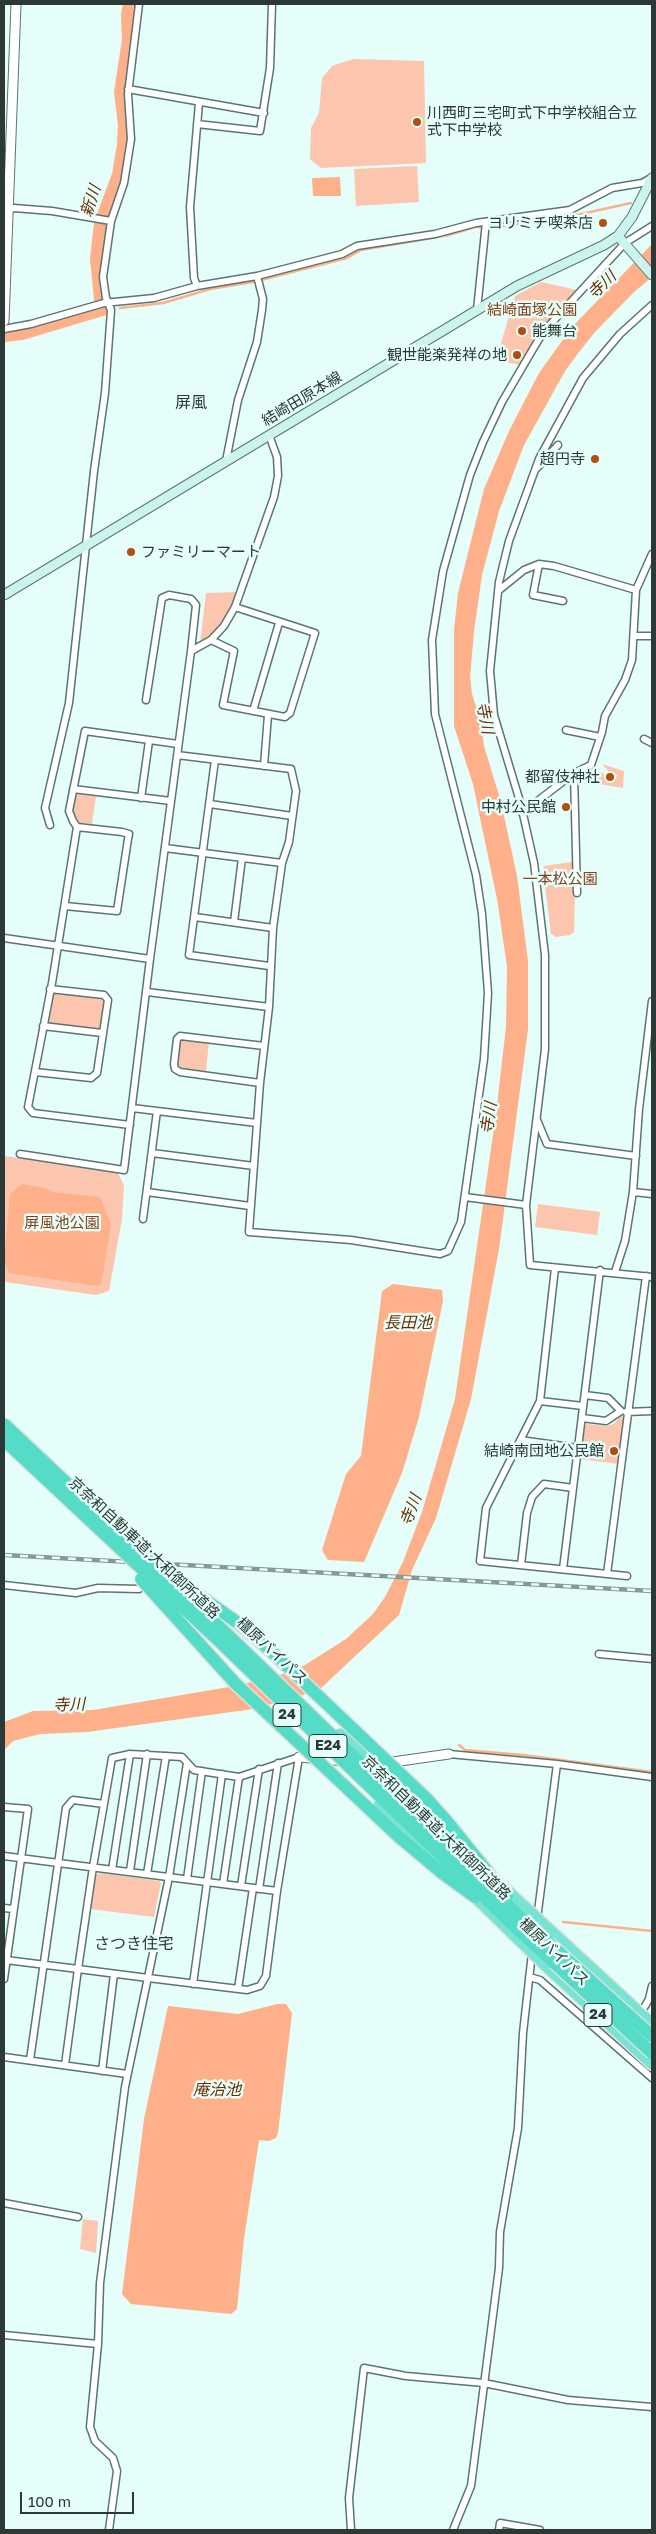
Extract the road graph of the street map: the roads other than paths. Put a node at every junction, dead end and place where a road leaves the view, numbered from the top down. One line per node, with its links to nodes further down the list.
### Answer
1 (16, 4): 9 (street)
2 (139, 4): 4 (street)
3 (272, 4): 6 (street)
4 (128, 89): 5 (street); 10 (street)
5 (199, 103): 6 (street); 7 (street)
6 (264, 112): 7 (street)
7 (196, 124): 17 (street)
8 (652, 177): 11 (street); 13 (main road)
9 (6, 212): 10 (street); 21 (street)
10 (111, 221): 18 (street)
11 (486, 222): 16 (street); 20 (street)
12 (652, 226): 14 (street)
13 (618, 236): 14 (main road); 20 (main road, 結崎田原本線)
14 (628, 246): 15 (main road); 96 (street)
15 (652, 275)
16 (257, 276): 17 (street); 25 (street)
17 (197, 286): 18 (street)
18 (108, 303): 22 (street); 27 (street)
19 (652, 305): 26 (street)
20 (477, 310): 23 (main road, 結崎田原本線)
21 (4, 321)
22 (4, 328)
23 (269, 435): 25 (main road, 結崎田原本線); 35 (street)
24 (558, 445): 26 (street)
25 (226, 461): 27 (main road, 結崎田原本線)
26 (535, 471): 32 (street)
27 (87, 546): 33 (main road, 結崎田原本線); 60 (street)
28 (652, 554): 30 (street)
29 (539, 564): 31 (street); 32 (street); 34 (street)
30 (649, 568): 31 (street)
31 (636, 590): 37 (street)
32 (498, 591): 58 (street)
33 (4, 595)
34 (563, 601)
35 (235, 607): 36 (street); 39 (street)
36 (279, 623): 42 (street); 43 (street)
37 (635, 636): 38 (street); 45 (street)
38 (652, 636)
39 (211, 640): 40 (street); 42 (street)
40 (191, 651): 41 (street); 49 (street)
41 (146, 700)
42 (253, 711): 43 (street)
43 (268, 715): 52 (street)
44 (566, 730): 45 (street)
45 (600, 737): 53 (street)
46 (644, 739): 48 (street)
47 (149, 741): 49 (street); 54 (street); 55 (street)
48 (652, 743)
49 (178, 744): 50 (street)
50 (177, 755): 51 (street); 56 (street)
51 (215, 760): 52 (street); 57 (street)
52 (264, 766): 59 (street)
53 (574, 773): 58 (street); 66 (street)
54 (73, 789): 55 (street); 61 (street)
55 (142, 798): 56 (street)
56 (171, 801): 62 (street)
57 (210, 804): 59 (street); 63 (street)
58 (522, 813): 86 (street)
59 (292, 816): 65 (street)
60 (50, 825)
61 (77, 826): 67 (street); 67 (street)
62 (165, 848): 63 (street); 73 (street)
63 (203, 852): 64 (street); 68 (street)
64 (242, 858): 65 (street); 69 (street)
65 (282, 863): 70 (street)
66 (577, 893)
67 (65, 906): 72 (street)
68 (195, 917): 69 (street); 74 (street)
69 (234, 922): 70 (street)
70 (273, 928): 74 (street)
71 (4, 938): 72 (street)
72 (58, 947): 73 (street); 75 (street)
73 (150, 959): 76 (street)
74 (270, 966): 78 (street)
75 (50, 989): 79 (street); 80 (street)
76 (147, 992): 78 (street); 84 (street)
77 (652, 1001): 91 (street)
78 (269, 1007): 81 (street)
79 (42, 1026): 80 (street); 82 (street)
80 (102, 1034): 82 (street)
81 (264, 1046): 83 (street); 83 (street)
82 (35, 1072): 88 (street)
83 (260, 1083): 87 (street)
84 (132, 1108): 85 (street); 88 (street)
85 (158, 1112): 87 (street); 89 (street)
86 (536, 1120): 91 (street); 97 (street)
87 (257, 1123): 92 (street)
88 (130, 1125): 90 (street)
89 (152, 1153): 92 (street); 93 (street)
90 (20, 1154)
91 (636, 1156): 94 (street)
92 (254, 1166): 98 (street)
93 (147, 1192): 98 (street); 99 (street)
94 (633, 1192): 95 (street); 102 (street)
95 (652, 1194)
96 (468, 1197): 97 (street); 98 (street)
97 (524, 1205): 100 (street)
98 (250, 1206)
99 (143, 1219)
100 (555, 1268): 101 (street); 105 (street)
101 (600, 1270): 102 (street); 104 (street)
102 (615, 1272): 103 (street)
103 (649, 1277): 109 (street)
104 (585, 1395): 106 (street); 107 (street)
105 (540, 1401): 106 (street); 112 (street)
106 (583, 1406): 110 (street)
107 (621, 1411): 109 (street); 110 (street)
108 (652, 1411): 109 (street)
109 (628, 1412): 120 (street)
110 (582, 1418): 114 (street)
111 (4, 1423): 119 (highway, 橿原バイパス / 24, bridge); 157 (highway, 京奈和自動車道;大和御所道路 / E24, bridge)
112 (520, 1440): 114 (street); 117 (street)
113 (4, 1442): 116 (highway, 橿原バイパス / 24, bridge); 157 (highway, 京奈和自動車道;大和御所道路 / E24, bridge)
114 (578, 1448): 115 (street)
115 (573, 1488): 117 (street); 118 (street)
116 (106, 1540): 157 (highway, bridge); 174 (highway, 橿原バイパス / 24, bridge)
117 (521, 1565): 118 (street)
118 (562, 1569): 120 (street)
119 (164, 1570): 157 (highway, bridge); 169 (highway, 橿原バイパス / 24, bridge)
120 (607, 1574): 121 (street)
121 (627, 1576)
122 (4, 1585): 123 (street)
123 (139, 1589)
124 (599, 1654): 125 (street)
125 (652, 1659)
126 (130, 1754): 127 (street); 139 (street); 145 (street)
127 (148, 1754): 129 (street); 146 (street)
128 (450, 1754): 130 (street); 133 (street)
129 (166, 1756): 131 (street); 147 (street)
130 (299, 1757): 132 (street); 154 (street)
131 (188, 1763): 135 (street); 148 (street)
132 (278, 1763): 134 (street); 153 (street)
133 (557, 1764): 138 (street); 162 (street)
134 (259, 1768): 137 (street); 152 (street)
135 (202, 1771): 136 (street); 149 (street)
136 (222, 1774): 137 (street); 150 (street)
137 (240, 1777): 151 (street)
138 (652, 1777)
139 (104, 1804): 143 (street); 144 (street)
140 (4, 1807): 142 (street)
141 (4, 1856): 142 (street)
142 (22, 1858): 143 (street); 156 (street)
143 (58, 1863): 144 (street); 159 (street)
144 (94, 1867): 145 (street); 160 (street)
145 (112, 1870): 146 (street)
146 (130, 1872): 147 (street)
147 (147, 1874): 148 (street)
148 (169, 1877): 149 (street); 164 (street)
149 (187, 1879): 150 (street)
150 (206, 1882): 151 (street); 165 (street)
151 (223, 1884): 152 (street)
152 (241, 1886): 153 (street)
153 (256, 1888): 154 (street); 167 (street)
154 (276, 1891): 167 (street)
155 (4, 1908): 156 (street)
156 (13, 1909): 158 (street)
157 (514, 1919): 170 (highway, 京奈和自動車道;大和御所道路 / E24, bridge); 171 (highway, 京奈和自動車道;大和御所道路 / E24, bridge)
158 (5, 1960): 159 (street); 163 (street)
159 (42, 1965): 160 (street); 173 (street)
160 (78, 1969): 161 (street); 175 (street)
161 (114, 1974): 164 (street); 176 (street)
162 (529, 1977): 178 (street); 183 (street)
163 (4, 1978)
164 (148, 1978): 165 (street); 177 (street)
165 (193, 1984): 167 (street)
166 (652, 1986): 168 (street)
167 (238, 1989)
168 (641, 2013)
169 (652, 2024)
170 (652, 2036)
171 (652, 2053)
172 (4, 2057): 173 (street)
173 (30, 2060): 175 (street)
174 (652, 2064)
175 (65, 2065): 176 (street)
176 (102, 2071): 177 (street)
177 (127, 2074): 182 (street)
178 (652, 2078)
179 (4, 2203): 180 (street)
180 (78, 2217)
181 (4, 2335): 182 (street)
182 (98, 2344): 185 (street)
183 (484, 2383): 184 (street); 186 (street); 187 (street)
184 (652, 2407)
185 (109, 2530)
186 (351, 2530)
187 (453, 2530)
188 (498, 2530): 189 (street)
189 (540, 2530)

